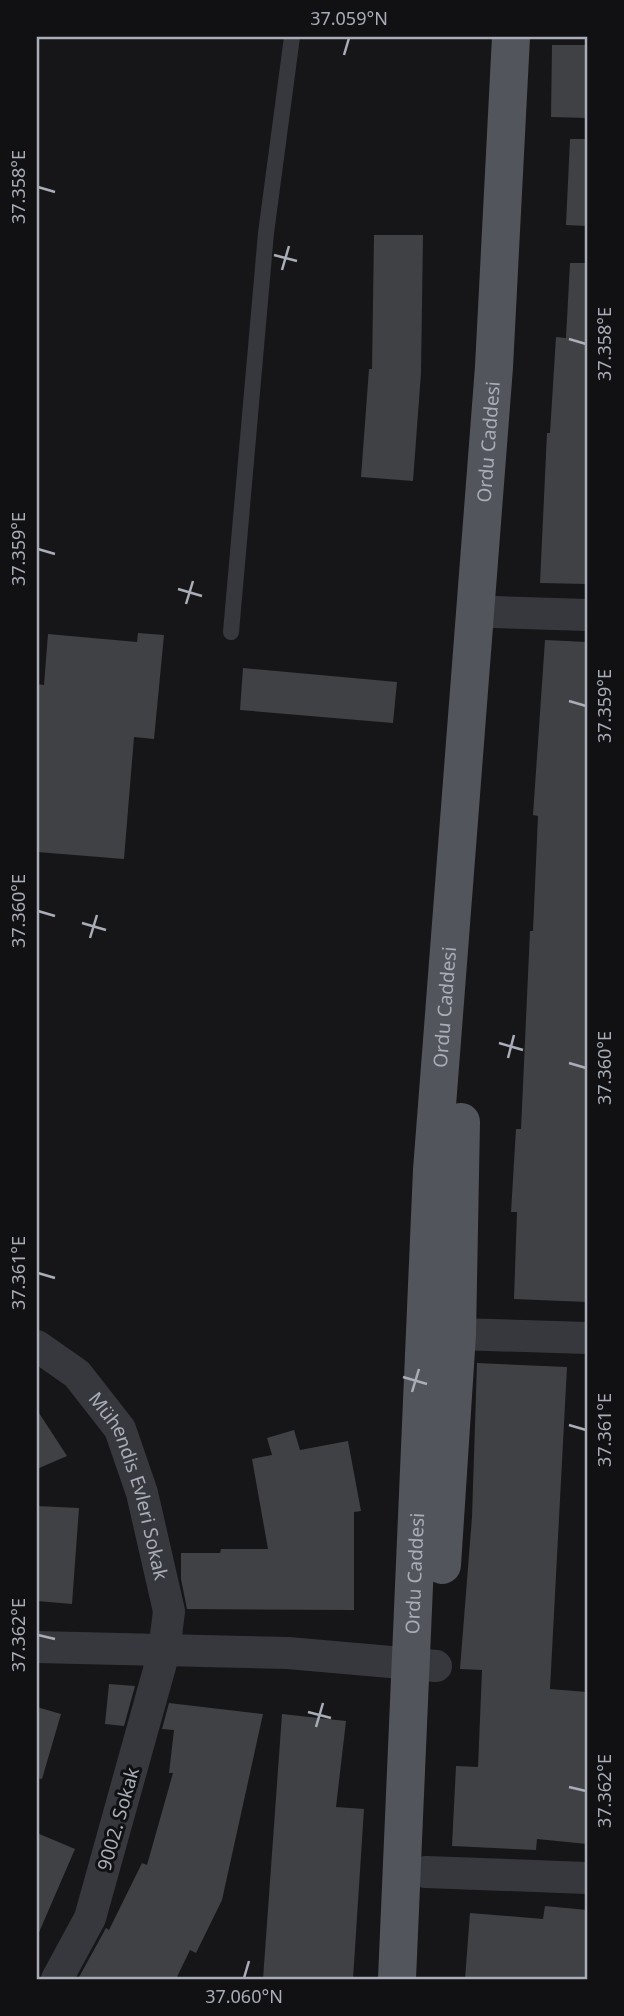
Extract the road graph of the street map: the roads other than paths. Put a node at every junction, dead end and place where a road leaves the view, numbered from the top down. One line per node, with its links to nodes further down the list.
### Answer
1 (292, 37): 6 (lane)
2 (511, 37): 12 (main road, Ordu Caddesi)
3 (530, 37): 4 (main road, Ordu Caddesi)
4 (494, 612): 5 (street); 7 (main road, Ordu Caddesi)
5 (587, 615)
6 (231, 632)
7 (457, 1334): 8 (street); 12 (main road, Ordu Caddesi)
8 (587, 1338)
9 (37, 1346): 11 (street, Mühendis Evleri Sokak)
10 (37, 1647): 11 (street)
11 (164, 1652): 12 (street); 15 (street, 9002. Sokak)
12 (424, 1666): 13 (main road, Ordu Caddesi); 16 (main road, Ordu Caddesi)
13 (426, 1872): 14 (street); 17 (main road, Ordu Caddesi)
14 (587, 1878)
15 (57, 1979)
16 (397, 1979)
17 (419, 1979)

